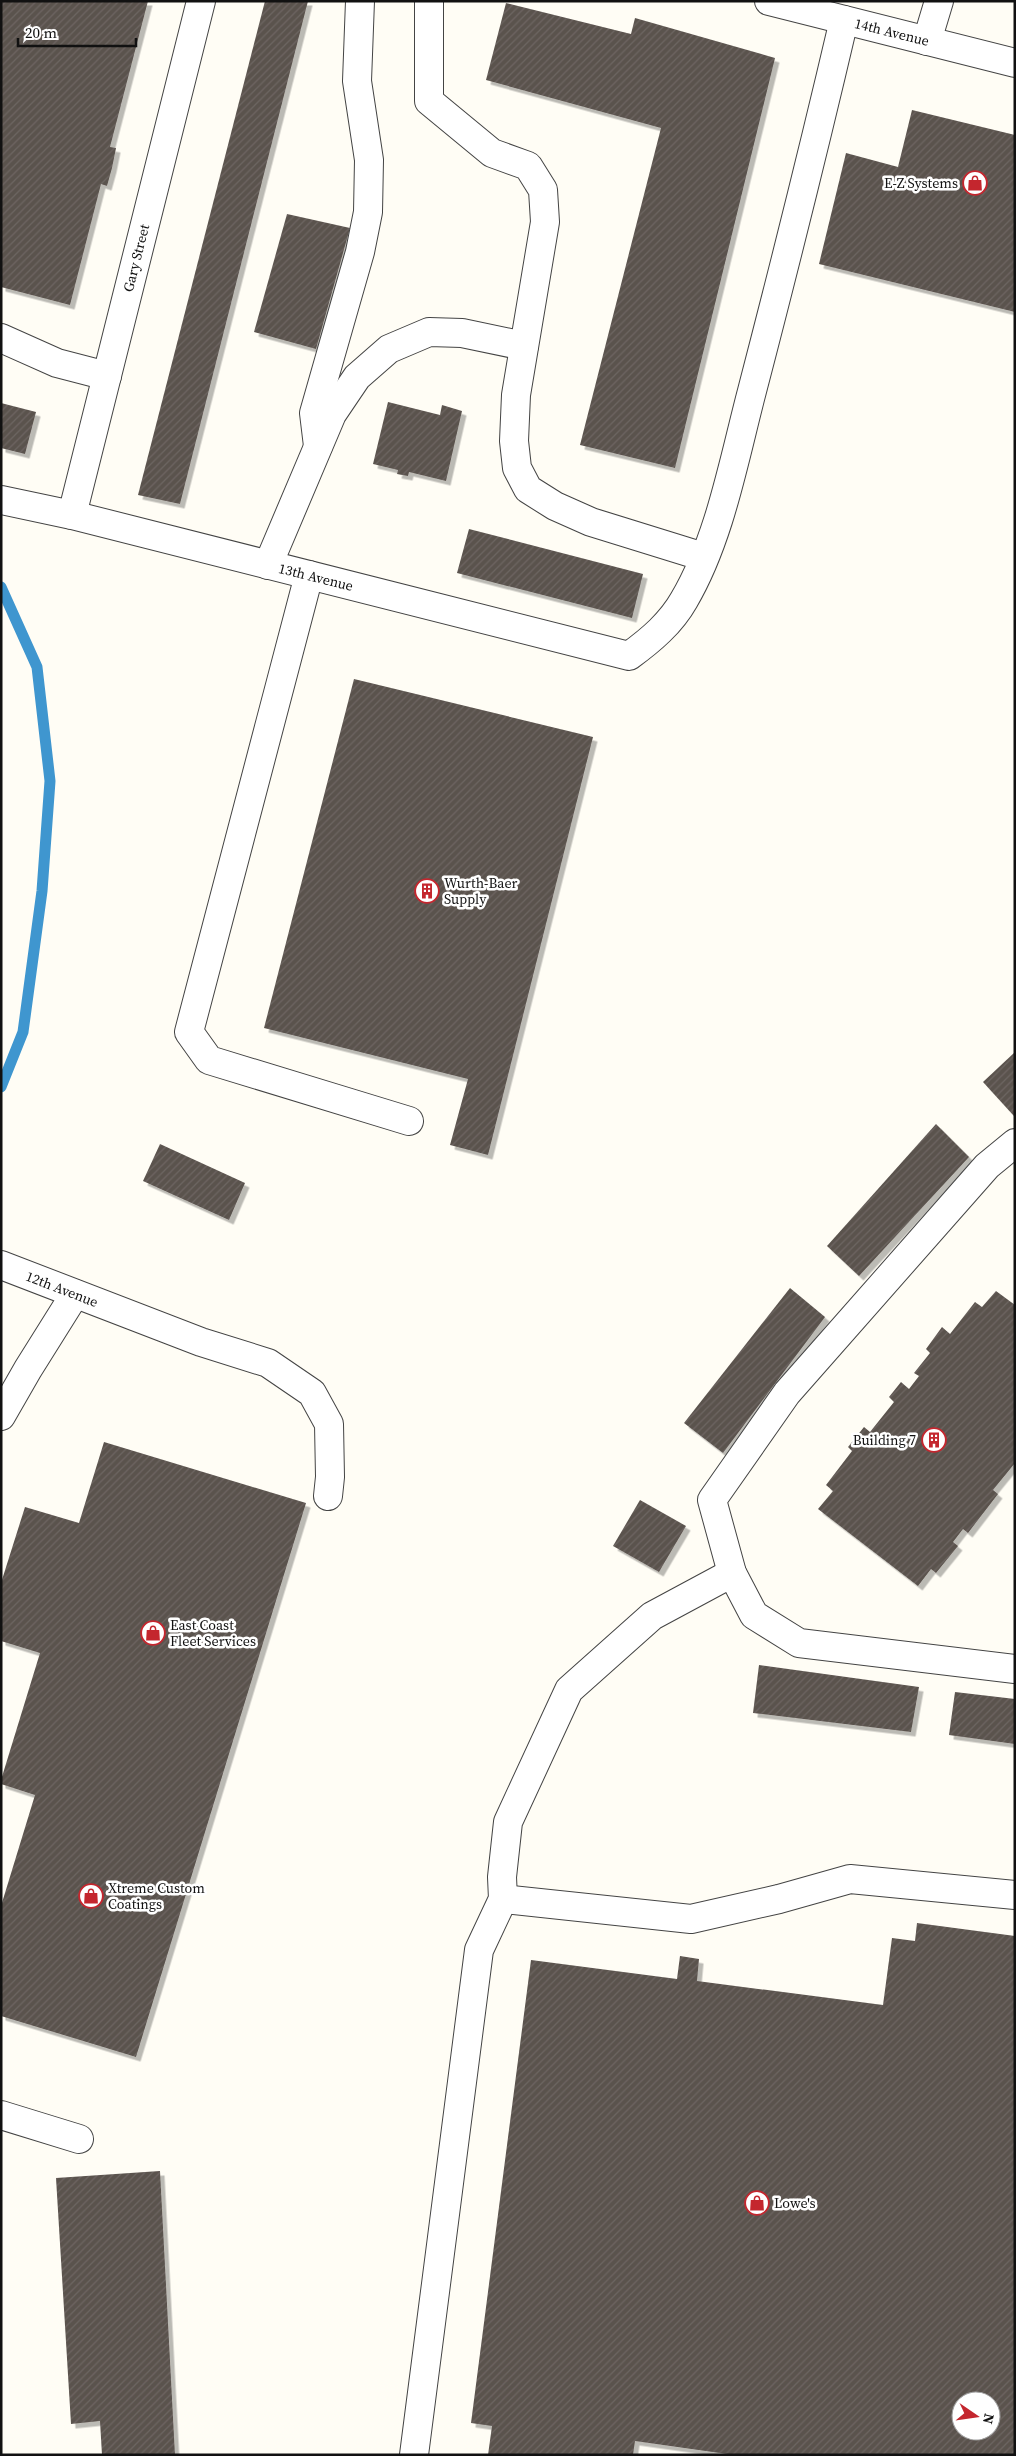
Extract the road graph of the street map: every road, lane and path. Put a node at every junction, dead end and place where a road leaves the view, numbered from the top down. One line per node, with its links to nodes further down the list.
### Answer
1 (201, 1): 11 (street, Gary Street)
2 (360, 1): 12 (street)
3 (429, 1): 10 (street)
4 (769, 1): 6 (street, 14th Avenue)
5 (939, 1): 7 (street)
6 (844, 20): 7 (street, 14th Avenue); 15 (street)
7 (927, 41): 8 (street, 14th Avenue)
8 (1015, 63)
9 (1, 338): 11 (street)
10 (524, 346): 12 (street); 15 (street)
11 (107, 376): 14 (street, Gary Street)
12 (318, 446): 16 (street)
13 (1, 500): 14 (street, 13th Avenue)
14 (72, 515): 16 (street, 13th Avenue)
15 (704, 557): 17 (street, 13th Avenue)
16 (268, 565): 17 (street, 13th Avenue)
17 (309, 575): 18 (street)
18 (410, 1121)
19 (1015, 1143): 24 (street)
20 (13, 1270): 21 (street, 12th Avenue)
21 (75, 1294): 22 (street); 23 (street, 12th Avenue)
22 (1, 1416)
23 (328, 1496)
24 (732, 1573): 25 (street); 27 (street)
25 (1015, 1669)
26 (1015, 1895): 27 (street)
27 (503, 1899): 30 (street)
28 (1, 2116): 29 (street)
29 (78, 2139)
30 (414, 2455)

